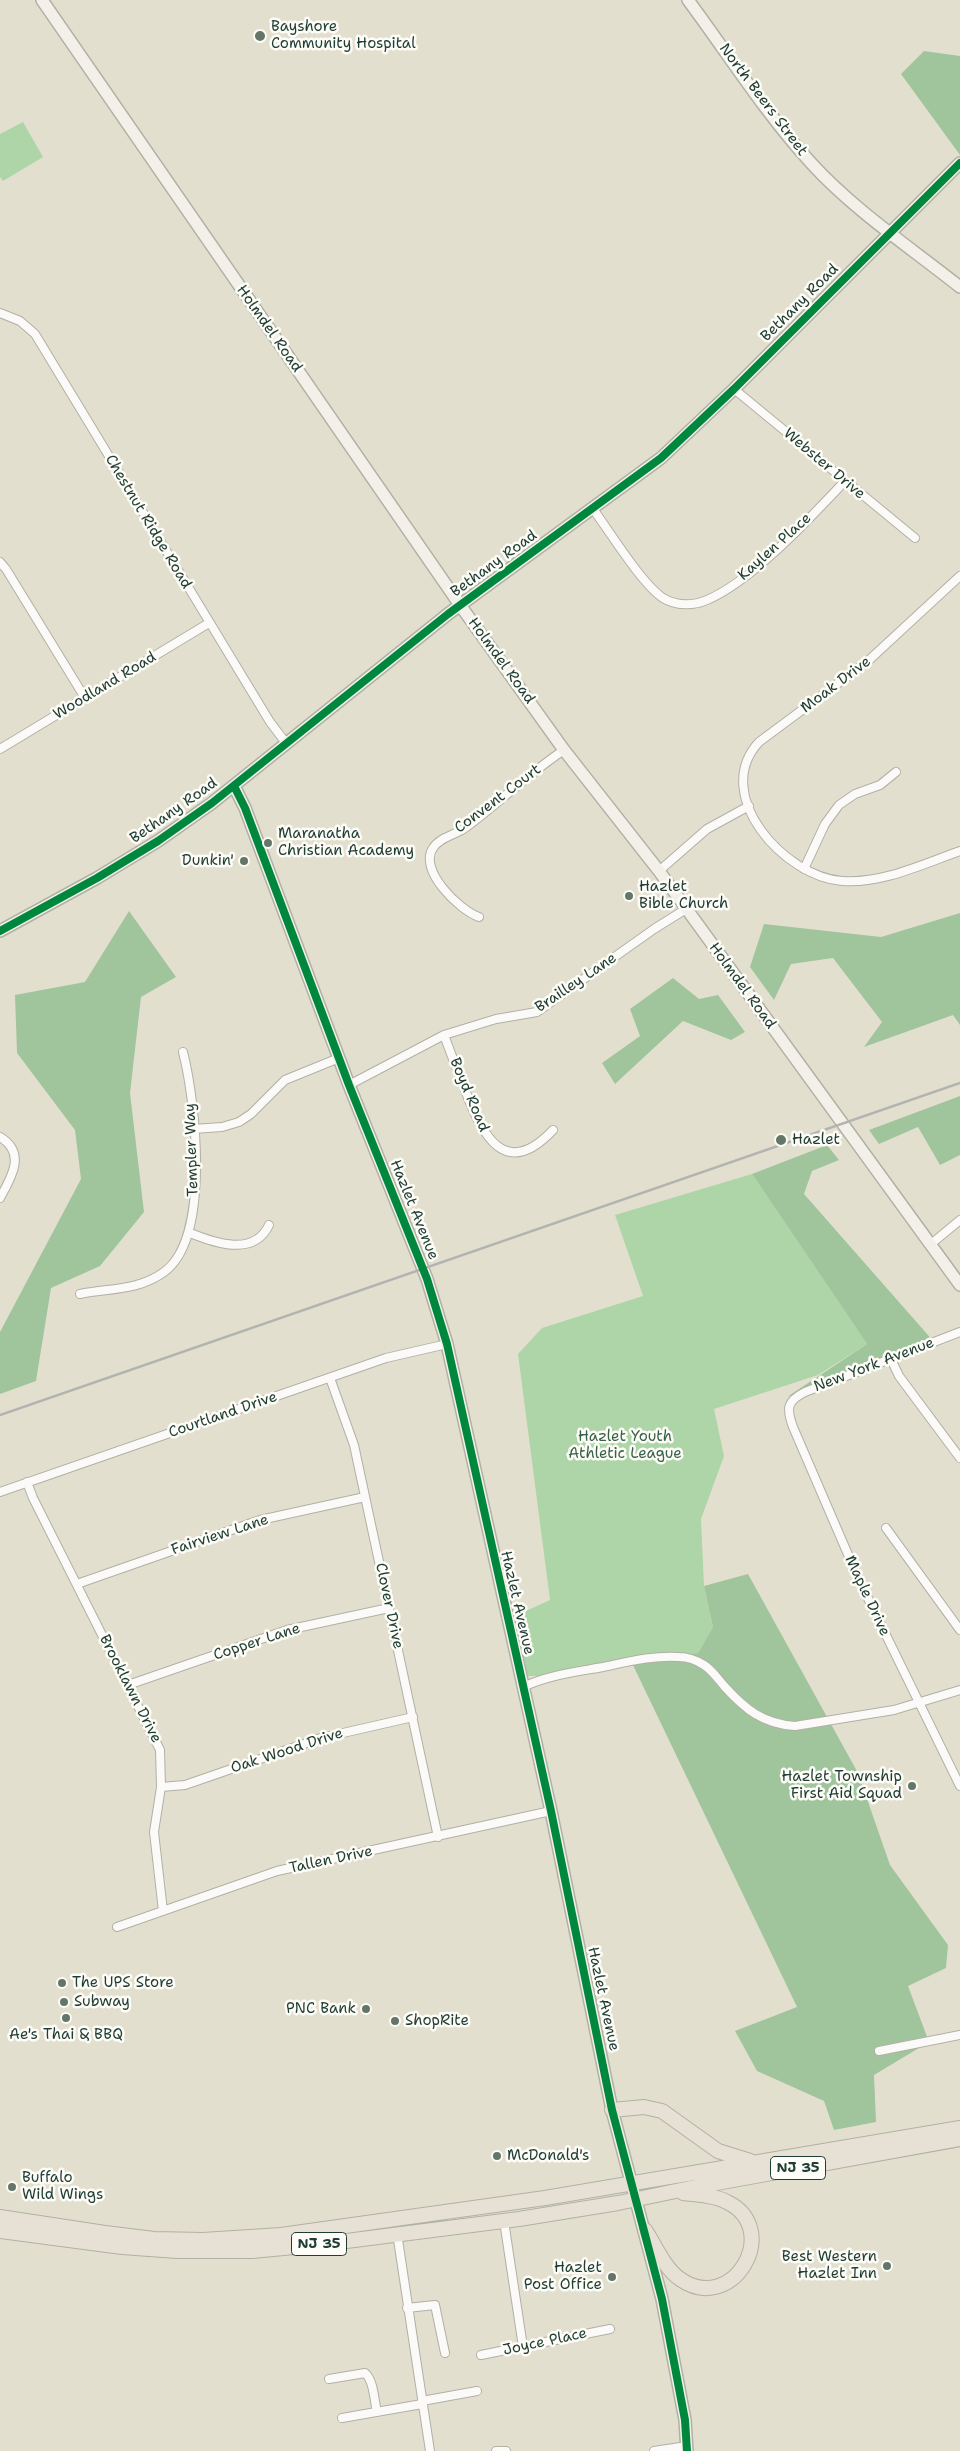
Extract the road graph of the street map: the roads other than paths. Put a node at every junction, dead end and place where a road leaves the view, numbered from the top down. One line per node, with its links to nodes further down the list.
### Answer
1 (42, 0): 13 (street, Holmdel Road)
2 (688, 0): 4 (street, North Beers Street)
3 (960, 163): 4 (street, Bethany Road)
4 (890, 232): 5 (street, North Beers Street); 7 (street, Bethany Road)
5 (960, 288)
6 (0, 313): 14 (street, Chestnut Ridge Road)
7 (734, 389): 8 (street, Webster Drive); 9 (street, Bethany Road)
8 (845, 481): 9 (street, Kaylen Place); 10 (street, Webster Drive)
9 (593, 509): 13 (street, Bethany Road)
10 (915, 538)
11 (0, 562): 15 (street)
12 (960, 576): 21 (street, Moak Drive)
13 (460, 606): 16 (street, Bethany Road); 18 (street, Holmdel Road)
14 (209, 622): 15 (street, Woodland Road); 16 (street, Chestnut Ridge Road)
15 (85, 698): 17 (street, Woodland Road)
16 (286, 743): 20 (street, Bethany Road)
17 (0, 750)
18 (564, 750): 24 (street, Holmdel Road); 26 (street, Convent Court)
19 (896, 772): 23 (street)
20 (234, 786): 27 (street, Bethany Road); 30 (street, Hazlet Avenue)
21 (749, 806): 23 (street, Moak Drive); 24 (street)
22 (960, 851): 23 (street, Moak Drive)
23 (804, 869)
24 (659, 870): 25 (street, Holmdel Road)
25 (686, 910): 28 (street, Brailley Lane); 39 (street, Holmdel Road)
26 (478, 917)
27 (0, 931)
28 (444, 1036): 31 (street, Brailley Lane); 33 (street, Boyd Road)
29 (183, 1052): 32 (street, Templer Way)
30 (339, 1058): 31 (street, Hazlet Avenue); 32 (street)
31 (349, 1085): 43 (street, Hazlet Avenue)
32 (193, 1129): 38 (street, Templer Way)
33 (553, 1130)
34 (0, 1137): 35 (street)
35 (0, 1198)
36 (960, 1220): 39 (street)
37 (269, 1225): 38 (street)
38 (190, 1233): 41 (street, Templer Way)
39 (931, 1244): 40 (street, Holmdel Road)
40 (960, 1285)
41 (80, 1294)
42 (960, 1332): 44 (street, New York Avenue)
43 (447, 1344): 45 (street, Courtland Drive); 56 (street, Hazlet Avenue)
44 (891, 1359): 46 (street, New York Avenue); 47 (street)
45 (330, 1378): 48 (street, Courtland Drive); 50 (street, Clover Drive)
46 (790, 1402): 58 (street, Maple Drive)
47 (960, 1458)
48 (27, 1482): 49 (street, Courtland Drive); 52 (street, Brooklawn Drive)
49 (0, 1492)
50 (365, 1497): 52 (street, Fairview Lane); 53 (street, Clover Drive)
51 (886, 1528): 54 (street)
52 (77, 1584): 55 (street, Brooklawn Drive)
53 (389, 1608): 55 (street, Copper Lane); 59 (street, Clover Drive)
54 (960, 1630)
55 (128, 1685): 60 (street, Brooklawn Drive)
56 (523, 1687): 58 (street); 62 (street, Hazlet Avenue)
57 (960, 1690): 58 (street)
58 (918, 1703): 61 (street, Maple Drive)
59 (413, 1717): 60 (street, Oak Wood Drive); 63 (street, Clover Drive)
60 (161, 1786): 64 (street, Brooklawn Drive)
61 (960, 1786)
62 (551, 1811): 63 (street, Tallen Drive); 68 (street, Hazlet Avenue)
63 (438, 1836): 64 (street, Tallen Drive)
64 (163, 1911): 65 (street, Tallen Drive)
65 (117, 1927)
66 (960, 2035): 67 (street)
67 (879, 2051)
68 (612, 2110): 71 (highway); 72 (street, Hazlet Avenue)
69 (960, 2128): 71 (highway, NJ 35)
70 (960, 2139): 73 (highway, NJ 35)
71 (754, 2162): 72 (highway, NJ 35)
72 (632, 2184): 74 (street, Hazlet Avenue); 75 (highway, NJ 35)
73 (677, 2192): 74 (highway, NJ 35); 77 (highway)
74 (637, 2200): 76 (highway, NJ 35); 77 (street, Hazlet Avenue)
75 (0, 2217)
76 (504, 2221): 79 (highway, NJ 35); 82 (street)
77 (645, 2230): 90 (street, Hazlet Avenue)
78 (0, 2231): 79 (highway, NJ 35)
79 (397, 2233): 80 (street)
80 (407, 2308): 83 (street); 87 (street)
81 (610, 2329): 82 (street, Joyce Place)
82 (523, 2347): 84 (street, Joyce Place)
83 (445, 2353)
84 (481, 2355)
85 (329, 2379): 88 (street)
86 (477, 2391): 87 (street)
87 (422, 2402): 88 (street); 91 (street)
88 (377, 2412): 89 (street)
89 (342, 2418)
90 (687, 2448): 94 (street)
91 (430, 2451)
92 (496, 2451): 93 (street)
93 (506, 2451)
94 (654, 2451)

